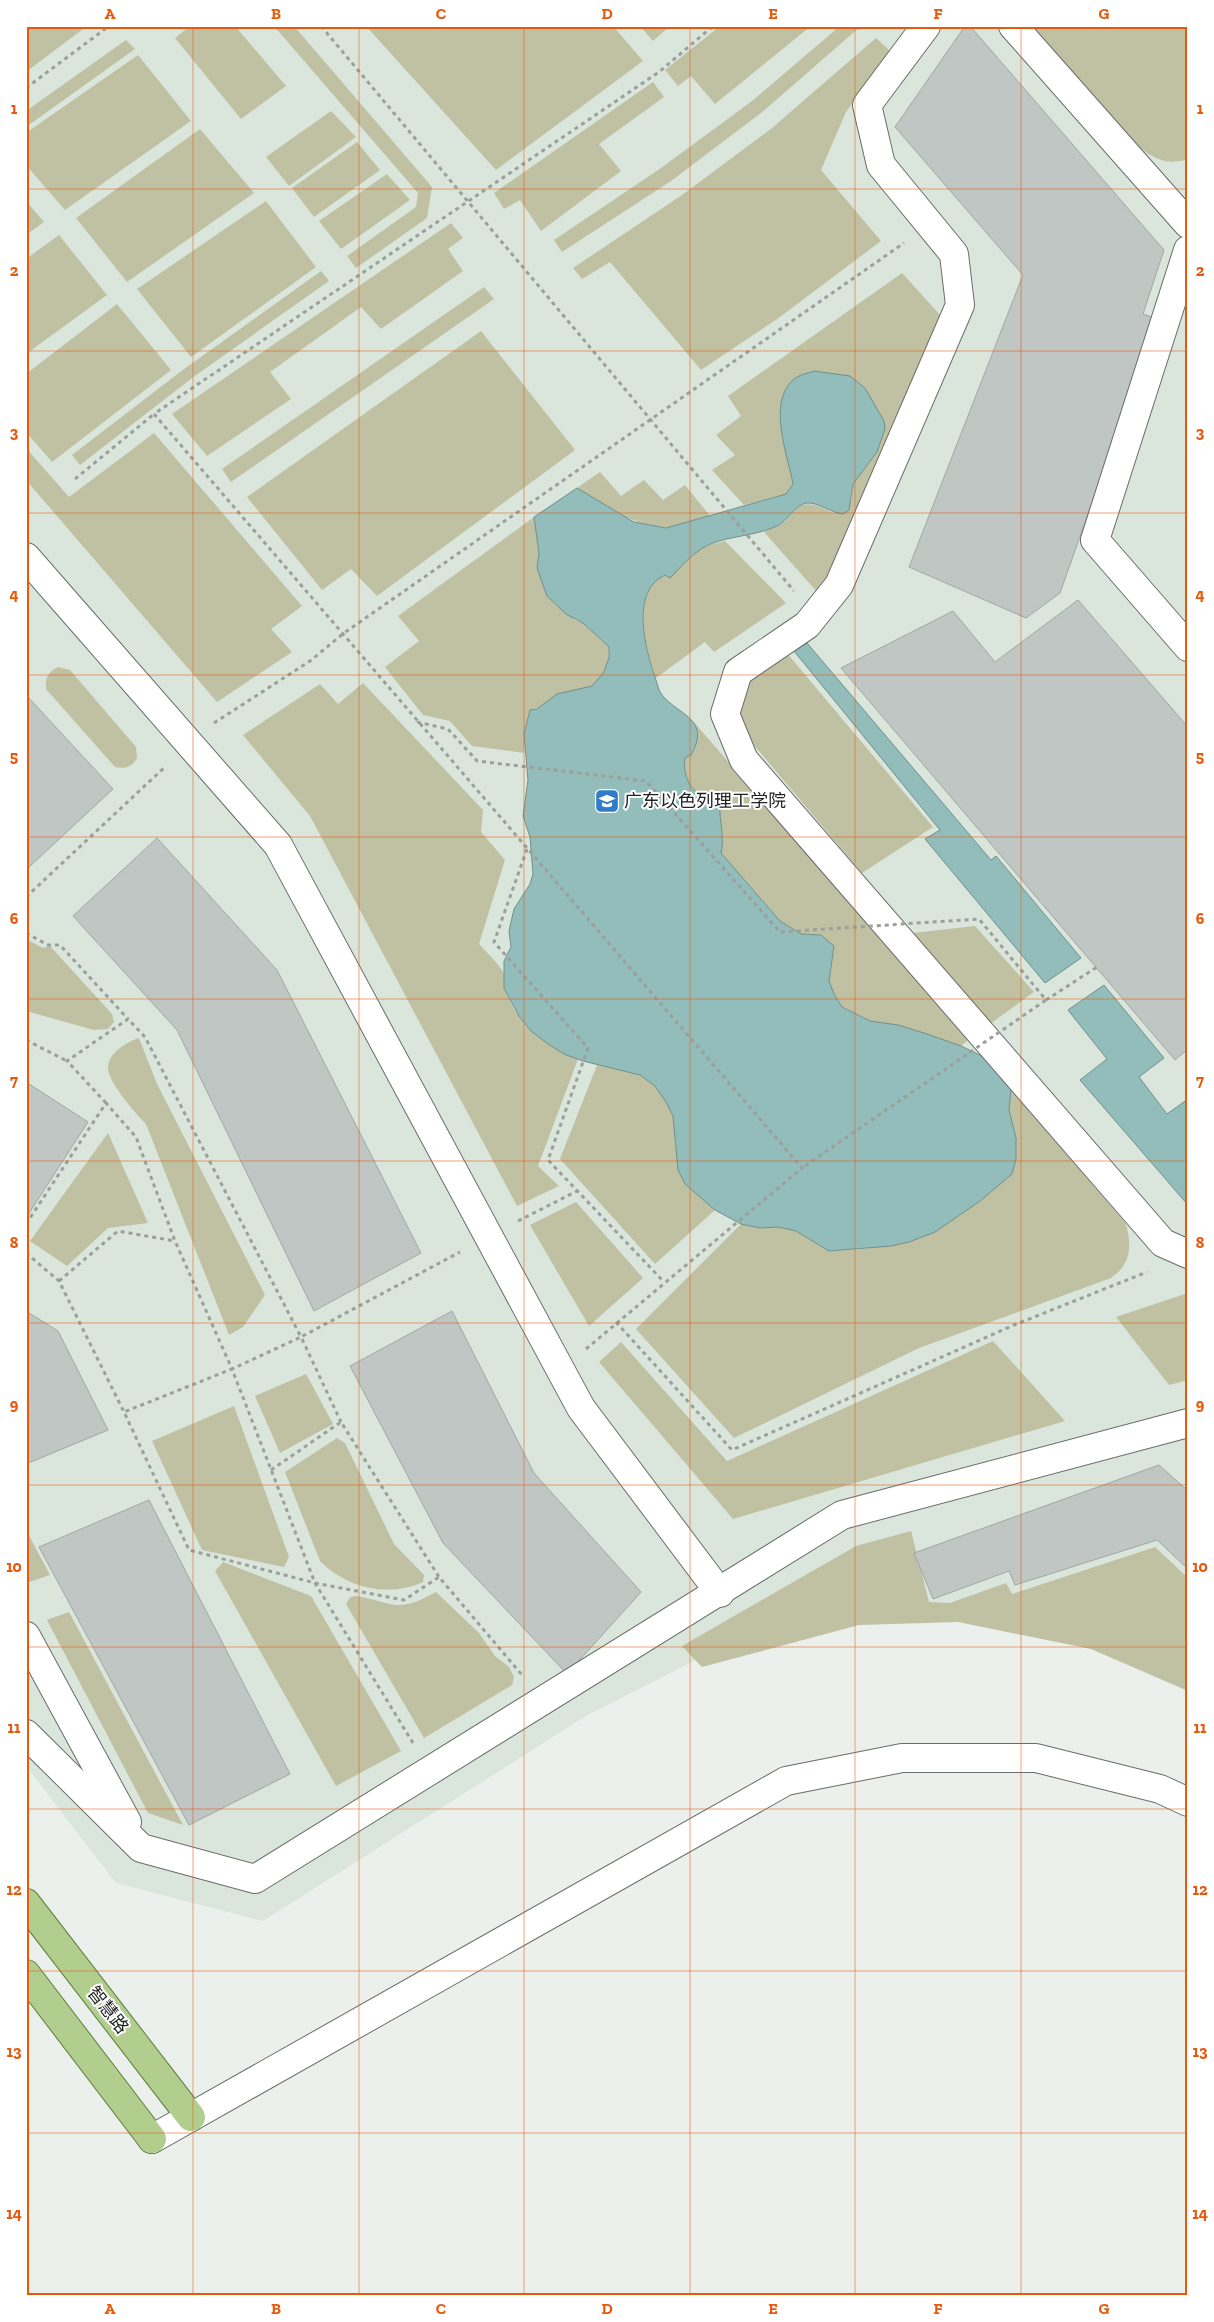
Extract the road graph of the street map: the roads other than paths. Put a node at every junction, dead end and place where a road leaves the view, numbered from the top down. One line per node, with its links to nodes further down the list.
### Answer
1 (926, 26): 7 (street)
2 (1013, 26): 3 (street)
3 (1188, 224)
4 (1188, 250): 6 (street)
5 (26, 557): 9 (street)
6 (1188, 647)
7 (1188, 1254)
8 (1188, 1423): 9 (street)
9 (720, 1592): 13 (street)
10 (26, 1636): 13 (street)
11 (26, 1734): 13 (street)
12 (1188, 1802): 16 (street)
13 (141, 1848)
14 (26, 1903): 16 (main road, 智慧路)
15 (26, 1974): 17 (main road)
16 (191, 2118): 17 (street)
17 (152, 2139)

